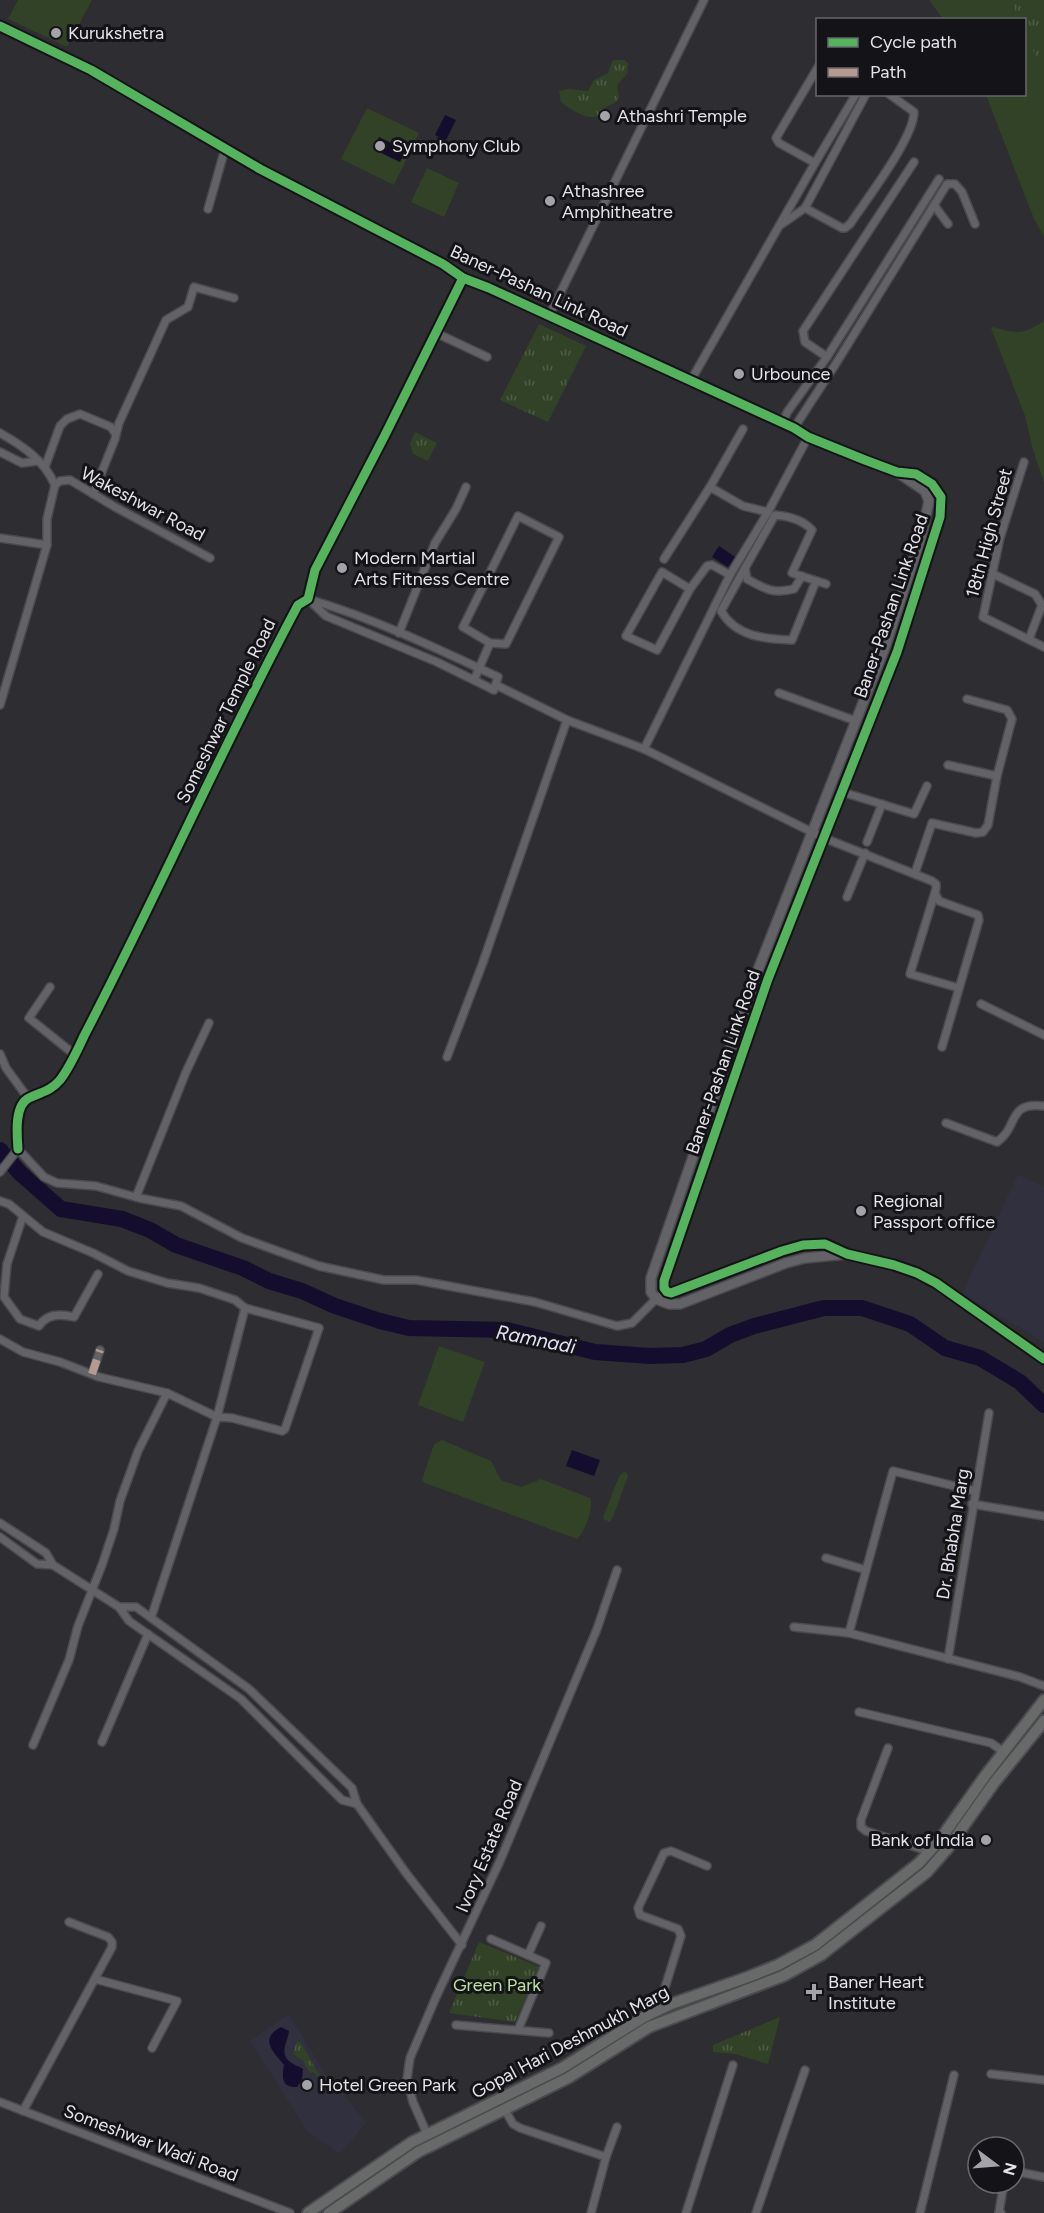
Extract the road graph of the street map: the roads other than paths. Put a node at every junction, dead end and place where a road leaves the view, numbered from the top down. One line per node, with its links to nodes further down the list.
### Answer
1 (704, 0): 19 (street)
2 (0, 26): 7 (street, Baner-Pashan Link Road)
3 (816, 70): 9 (street)
4 (855, 96): 9 (street)
5 (865, 96): 12 (street)
6 (892, 96): 12 (street)
7 (225, 149): 13 (street); 17 (street, Baner-Pashan Link Road)
8 (914, 162): 22 (street)
9 (815, 163): 16 (street)
10 (939, 179): 22 (street)
11 (934, 205): 14 (street); 15 (street); 25 (street)
12 (805, 208): 16 (street)
13 (208, 210)
14 (948, 224)
15 (975, 224)
16 (780, 226): 23 (street)
17 (463, 278): 19 (street, Baner-Pashan Link Road); 20 (street, Someshwar Temple Road)
18 (234, 298): 28 (street)
19 (549, 316): 23 (street, Baner-Pashan Link Road)
20 (436, 333): 21 (street); 53 (street, Someshwar Temple Road)
21 (487, 357)
22 (827, 357): 24 (street)
23 (690, 382): 24 (street, Baner-Pashan Link Road)
24 (782, 423): 25 (street, Baner-Pashan Link Road)
25 (794, 428): 29 (street, Baner-Pashan Link Road)
26 (743, 429): 36 (street)
27 (0, 433): 31 (street, Wakeshwar Road)
28 (115, 433): 33 (street); 38 (street)
29 (808, 437): 34 (street, Baner-Pashan Link Road); 39 (street)
30 (0, 452): 31 (street)
31 (38, 461): 33 (street, Wakeshwar Road)
32 (1024, 462): 47 (street, 18th High Street)
33 (45, 467): 35 (street, Wakeshwar Road)
34 (897, 472): 40 (street, Baner-Pashan Link Road); 41 (street, Baner-Pashan Link Road)
35 (54, 485): 38 (street, Wakeshwar Road); 43 (street)
36 (710, 487): 39 (street); 45 (street)
37 (466, 488): 54 (street)
38 (93, 494): 44 (street, Wakeshwar Road)
39 (768, 512): 48 (street)
40 (928, 514): 41 (street, Baner-Pashan Link Road); 65 (street, Baner-Pashan Link Road)
41 (940, 517): 70 (street, Baner-Pashan Link Road)
42 (0, 538): 43 (street)
43 (47, 545): 63 (street)
44 (210, 558)
45 (664, 560)
46 (745, 568): 49 (street); 49 (street); 50 (street)
47 (993, 574): 55 (street, 18th High Street); 55 (street)
48 (730, 575): 52 (street); 66 (street)
49 (802, 576): 50 (street)
50 (816, 581): 51 (street)
51 (826, 584)
52 (690, 589): 52 (street)
53 (308, 599): 54 (street); 59 (street); 86 (street, Someshwar Temple Road)
54 (399, 633): 58 (street)
55 (1029, 639): 57 (street, 18th High Street)
56 (490, 643): 56 (street); 58 (street)
57 (1044, 647)
58 (479, 668): 59 (street); 60 (street)
59 (474, 680): 60 (street)
60 (496, 685): 64 (street)
61 (779, 693): 65 (street)
62 (967, 699): 68 (street)
63 (0, 705)
64 (567, 720): 66 (street); 87 (street)
65 (856, 721): 72 (street, Baner-Pashan Link Road)
66 (644, 749): 72 (street)
67 (948, 765): 68 (street)
68 (997, 776): 76 (street)
69 (927, 786): 71 (street)
70 (842, 792): 71 (street); 73 (street, Baner-Pashan Link Road)
71 (882, 804): 74 (street)
72 (812, 832): 73 (street); 100 (street, Baner-Pashan Link Road)
73 (824, 838): 75 (street); 99 (street, Baner-Pashan Link Road)
74 (867, 842)
75 (864, 854): 76 (street); 78 (street)
76 (915, 873): 77 (street)
77 (935, 893): 80 (street); 80 (street)
78 (847, 897)
79 (50, 987): 86 (street)
80 (959, 988): 84 (street)
81 (981, 1004): 83 (street)
82 (209, 1023): 93 (street)
83 (1044, 1035)
84 (942, 1047)
85 (0, 1054): 88 (street)
86 (75, 1054): 88 (street, Someshwar Temple Road)
87 (447, 1056)
88 (28, 1098): 91 (street)
89 (1044, 1106): 90 (street)
90 (946, 1123)
91 (18, 1149): 92 (street); 93 (street)
92 (0, 1172)
93 (136, 1197): 100 (street)
94 (0, 1201): 95 (street)
95 (23, 1216): 97 (street); 101 (street)
96 (847, 1254): 99 (street); 100 (street); 104 (street)
97 (3, 1262): 98 (street)
98 (98, 1274)
99 (667, 1292): 100 (street)
100 (656, 1299)
101 (245, 1308): 108 (street); 108 (street)
102 (0, 1339): 105 (street)
103 (100, 1350): 105 (street)
104 (1044, 1359)
105 (92, 1374): 106 (street)
106 (167, 1393): 108 (street); 118 (street)
107 (989, 1413): 109 (street, Dr. Bhabha Marg)
108 (217, 1417): 120 (street)
109 (975, 1491): 110 (street, Dr. Bhabha Marg); 117 (street)
110 (972, 1504): 111 (street); 124 (street, Dr. Bhabha Marg)
111 (1044, 1516)
112 (0, 1523): 115 (street)
113 (0, 1537): 115 (street)
114 (826, 1558): 117 (street)
115 (53, 1565): 118 (street)
116 (617, 1570): 142 (street, Ivory Estate Road)
117 (866, 1570): 122 (street)
118 (93, 1590): 119 (street); 132 (street)
119 (119, 1607): 120 (street); 123 (street)
120 (151, 1618): 135 (street)
121 (794, 1627): 122 (street)
122 (849, 1633): 124 (street)
123 (148, 1634): 130 (street); 135 (street)
124 (948, 1659): 125 (street)
125 (1044, 1686)
126 (1044, 1700): 129 (main road, Gopal Hari Deshmukh Marg)
127 (859, 1712): 134 (street)
128 (1044, 1721): 131 (main road, Gopal Hari Deshmukh Marg)
129 (1018, 1734): 131 (main road); 134 (main road, Gopal Hari Deshmukh Marg)
130 (102, 1742)
131 (1027, 1742): 137 (main road, Gopal Hari Deshmukh Marg)
132 (33, 1745)
133 (888, 1748): 136 (street)
134 (1004, 1752): 136 (main road, Gopal Hari Deshmukh Marg)
135 (357, 1804): 142 (street)
136 (927, 1856): 137 (main road); 145 (main road, Gopal Hari Deshmukh Marg)
137 (934, 1865): 156 (main road, Gopal Hari Deshmukh Marg)
138 (707, 1866): 145 (street)
139 (69, 1922): 144 (street)
140 (541, 1926): 143 (street)
141 (491, 1939): 143 (street)
142 (462, 1945): 161 (street, Ivory Estate Road)
143 (528, 1955): 147 (street)
144 (94, 1979): 149 (street); 158 (street)
145 (658, 2010): 155 (main road, Gopal Hari Deshmukh Marg)
146 (456, 2025): 147 (street)
147 (518, 2030): 148 (street)
148 (549, 2033)
149 (152, 2049)
150 (733, 2065): 170 (street)
151 (805, 2070): 171 (street)
152 (991, 2074): 154 (street)
153 (954, 2075): 172 (street)
154 (1044, 2080)
155 (533, 2082): 156 (street); 161 (main road, Gopal Hari Deshmukh Marg)
156 (538, 2094): 159 (main road, Gopal Hari Deshmukh Marg)
157 (0, 2102): 158 (street, Someshwar Wadi Road)
158 (23, 2110): 166 (street, Someshwar Wadi Road)
159 (505, 2110): 162 (street); 168 (main road, Gopal Hari Deshmukh Marg)
160 (617, 2127): 162 (street)
161 (427, 2134): 167 (main road, Gopal Hari Deshmukh Marg)
162 (606, 2157): 169 (street)
163 (1026, 2173): 164 (street)
164 (1044, 2176)
165 (1002, 2195): 173 (street)
166 (290, 2213)
167 (308, 2213)
168 (329, 2213)
169 (591, 2213)
170 (686, 2213)
171 (756, 2213)
172 (920, 2213)
173 (1000, 2213)

